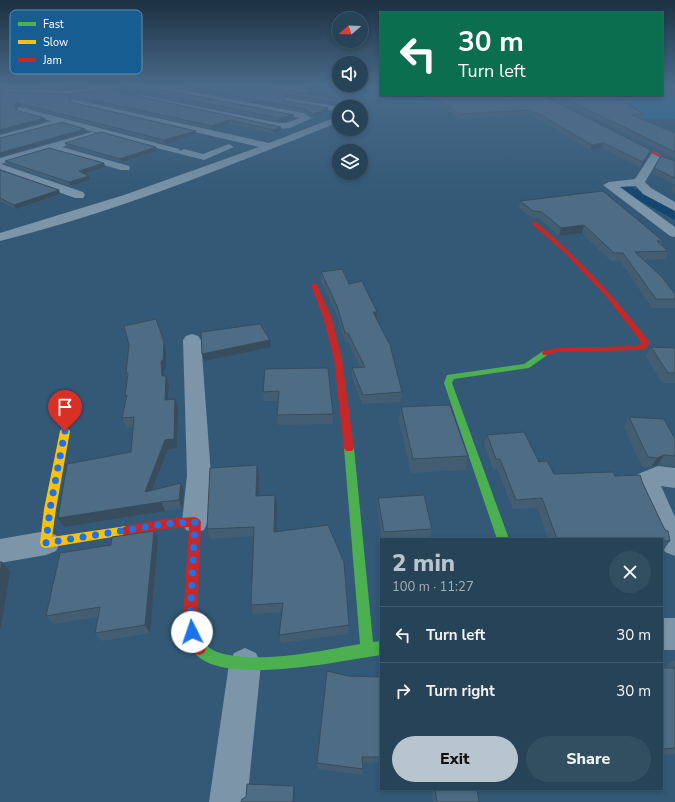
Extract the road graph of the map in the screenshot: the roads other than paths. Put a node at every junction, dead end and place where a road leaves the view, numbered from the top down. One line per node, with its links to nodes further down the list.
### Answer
1 (55, 123): 13 (street)
2 (67, 123): 9 (street)
3 (94, 123): 9 (street)
4 (171, 123): 15 (street)
5 (266, 123): 8 (street)
6 (311, 123): 10 (street)
7 (328, 123): 10 (street)
8 (293, 124): 10 (street)
9 (82, 127): 11 (street)
10 (320, 127): 15 (street)
11 (100, 132): 16 (street); 17 (street)
12 (617, 134): 18 (street)
13 (3, 135)
14 (238, 144): 17 (street)
15 (269, 146): 19 (street)
16 (52, 147): 20 (street); 23 (street)
17 (223, 150): 19 (street)
18 (656, 155): 21 (street); 24 (street)
19 (247, 156): 29 (street)
20 (0, 161)
21 (675, 164)
22 (0, 168): 25 (street)
23 (125, 168)
24 (640, 182): 26 (street); 28 (street)
25 (79, 195)
26 (675, 207)
27 (534, 223): 35 (street)
28 (675, 233)
29 (0, 238)
30 (314, 285): 41 (street)
31 (192, 340): 34 (street)
32 (65, 431): 36 (street)
33 (675, 478): 37 (street)
34 (195, 522): 36 (street); 43 (street)
35 (503, 538)
36 (46, 543): 38 (street)
37 (675, 544)
38 (0, 551)
39 (663, 634): 40 (street)
40 (675, 634)
41 (367, 648): 42 (street); 43 (street)
42 (380, 648)
43 (245, 664): 44 (street)
44 (225, 802)

